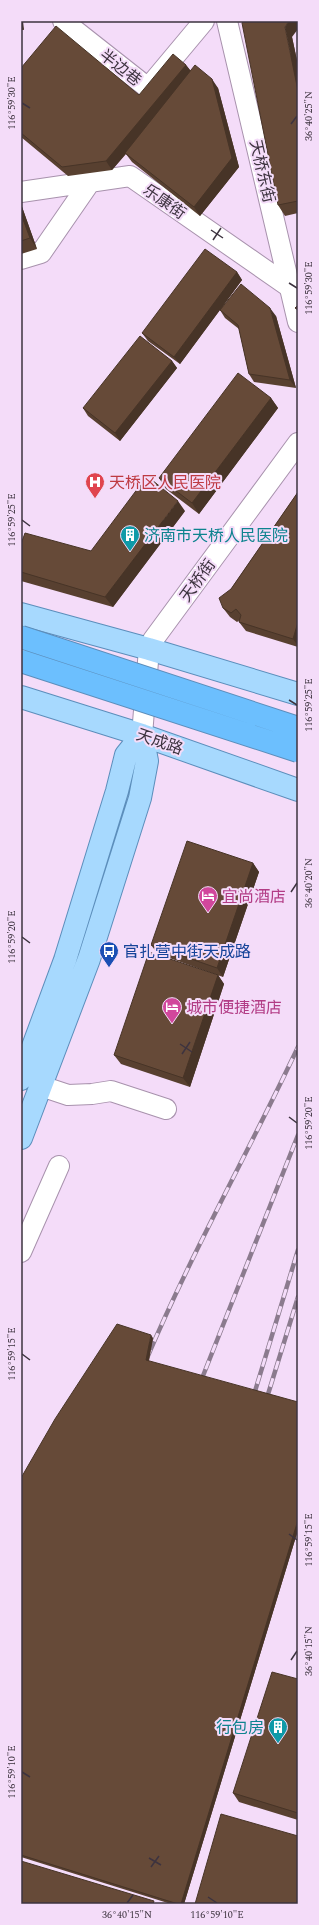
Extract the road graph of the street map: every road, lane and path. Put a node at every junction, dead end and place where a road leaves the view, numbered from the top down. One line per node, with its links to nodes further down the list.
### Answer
1 (63, 21): 2 (street, 半边巷)
2 (204, 21)
3 (236, 24): 8 (street, 天桥东街)
4 (90, 182): 5 (street, 乐康街); 7 (street); 9 (street, 乐康街)
5 (21, 192)
6 (298, 248): 8 (street)
7 (21, 259)
8 (285, 264): 9 (street, 天桥东街)
9 (291, 288): 10 (street, 天桥东街)
10 (298, 322)
11 (298, 443): 14 (street, 天桥街)
12 (21, 614): 14 (main road)
13 (21, 637): 18 (highway, bridge)
14 (149, 649): 16 (main road); 19 (street, 天桥街)
15 (21, 661): 20 (highway, bridge)
16 (298, 694)
17 (21, 697): 19 (main road, 天成路)
18 (298, 728)
19 (142, 735): 21 (main road, 天成路); 22 (main road)
20 (298, 751)
21 (298, 790)
22 (31, 1083): 23 (street); 24 (main road)
23 (166, 1109)
24 (21, 1138)
25 (59, 1166): 26 (street)
26 (21, 1252)

